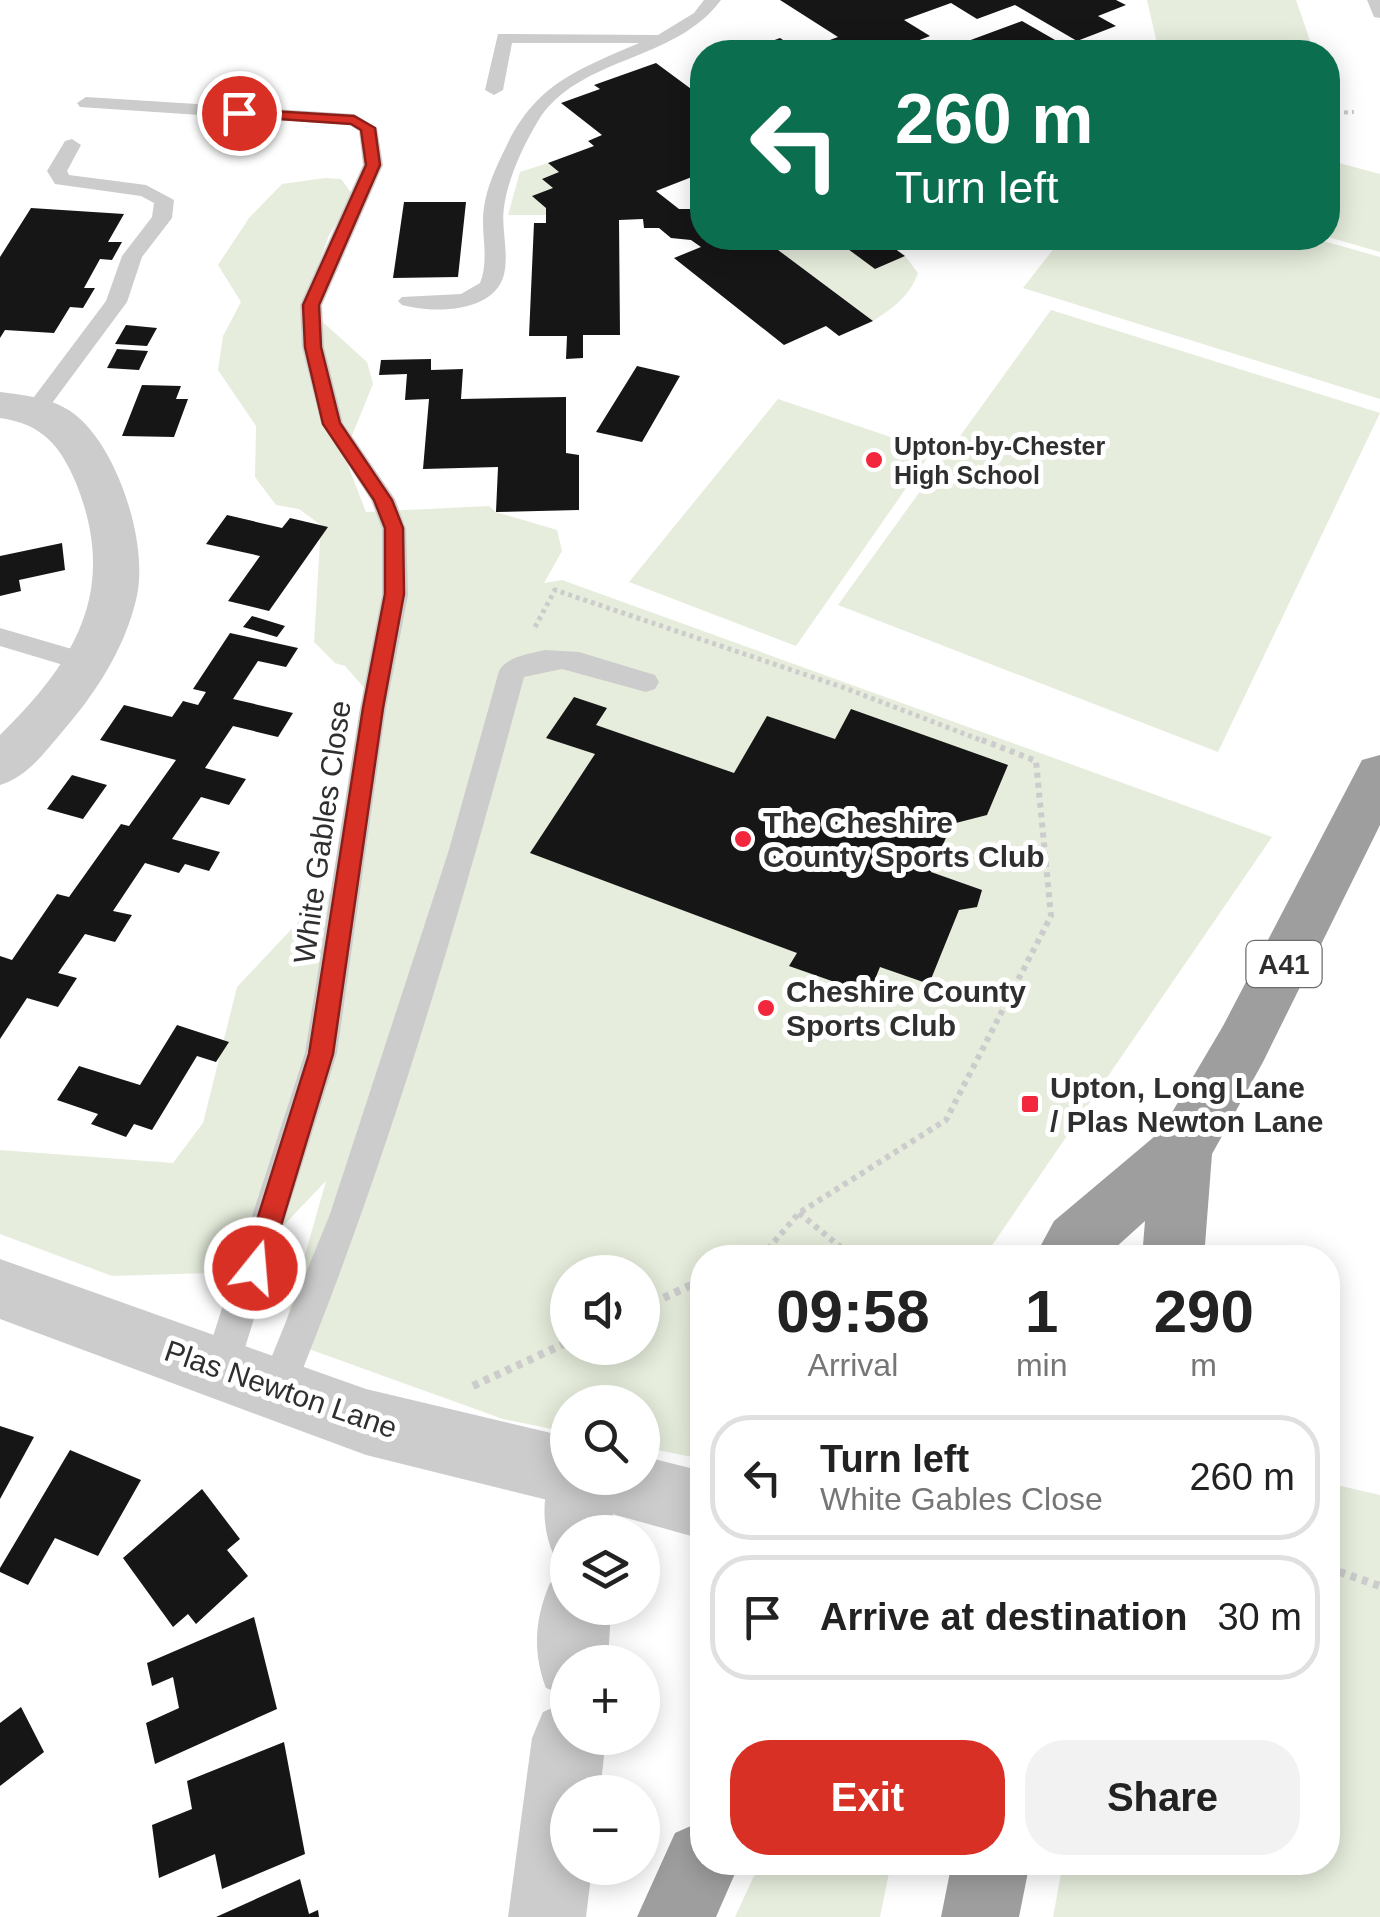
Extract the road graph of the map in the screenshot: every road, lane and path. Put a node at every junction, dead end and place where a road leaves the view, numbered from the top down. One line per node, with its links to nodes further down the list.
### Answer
1 (713, 0): 4 (lane)
2 (1375, 0): 3 (lane)
3 (1380, 14)
4 (664, 38): 5 (lane); 10 (lane)
5 (494, 90)
6 (86, 104): 27 (lane, White Gables Close)
7 (1354, 112): 8 (path)
8 (1340, 113)
9 (72, 145): 11 (lane)
10 (409, 301)
11 (18, 407): 13 (street)
12 (0, 637): 13 (lane)
13 (90, 664): 16 (street)
14 (512, 671): 15 (lane); 19 (path); 27 (lane)
15 (646, 682)
16 (0, 766)
17 (1380, 774): 18 (highway, A41)
18 (1182, 1150): 22 (highway, A41); 23 (highway, A41)
19 (799, 1213): 20 (path); 21 (path)
20 (771, 1245)
21 (838, 1245)
22 (1074, 1245)
23 (1174, 1245)
24 (690, 1286): 26 (path)
25 (0, 1289): 27 (street, Plas Newton Lane)
26 (660, 1300)
27 (248, 1380): 28 (street, Plas Newton Lane)
28 (550, 1466)
29 (660, 1494): 30 (street)
30 (690, 1502)
31 (1340, 1572): 32 (path)
32 (1380, 1586)
33 (567, 1755): 36 (street)
34 (695, 1875): 37 (highway)
35 (988, 1875): 38 (highway)
36 (547, 1917)
37 (676, 1917)
38 (980, 1917)

